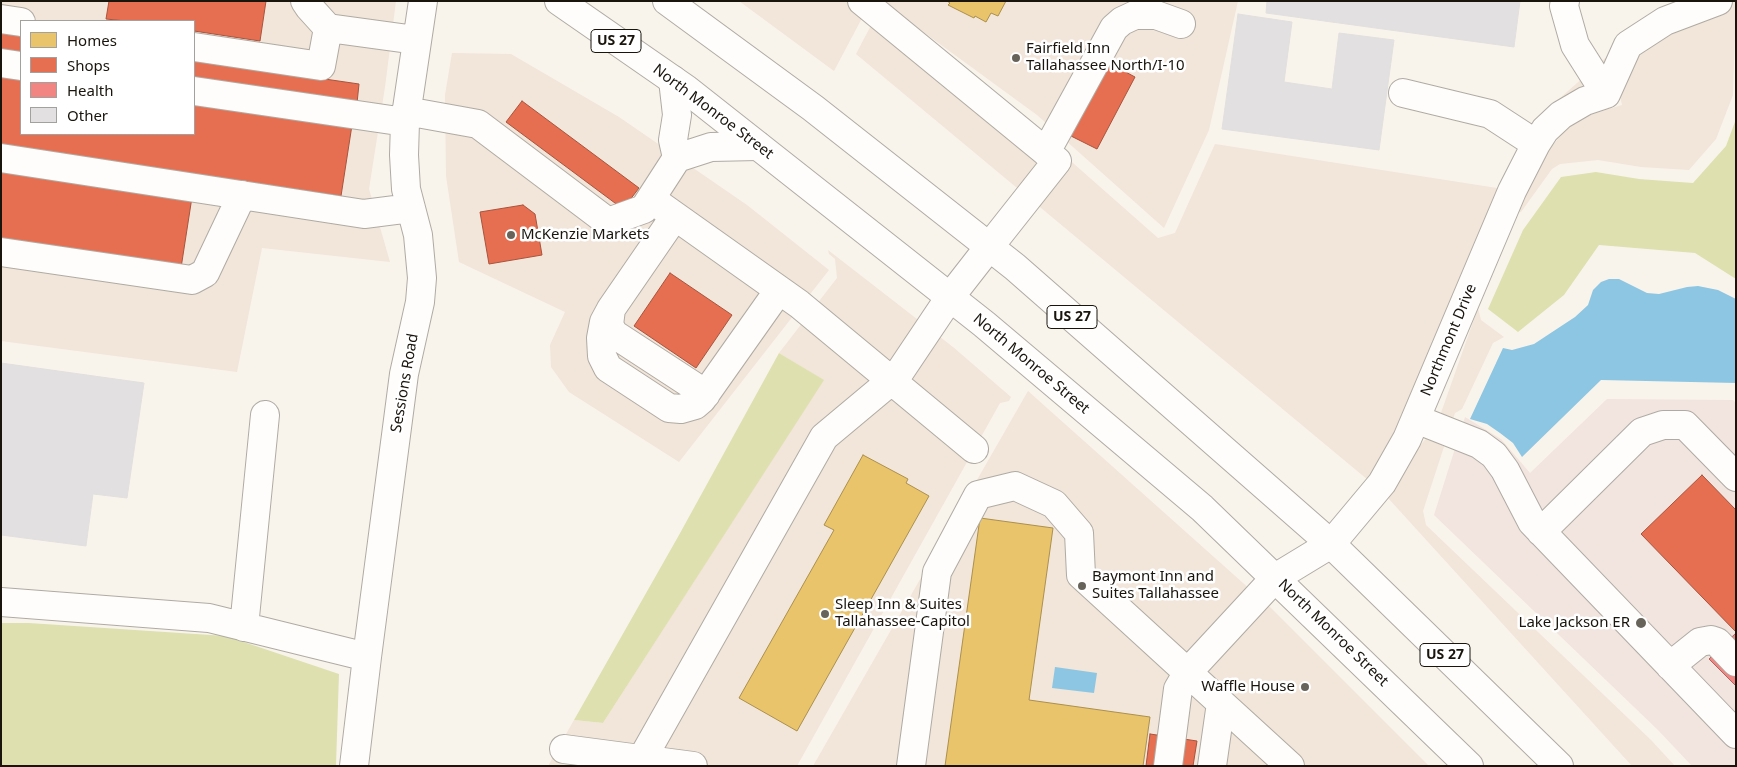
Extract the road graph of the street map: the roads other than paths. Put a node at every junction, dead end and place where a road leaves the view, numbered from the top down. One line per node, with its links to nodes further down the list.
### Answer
1 (305, 1): 12 (main road)
2 (423, 1): 13 (main road, Sessions Road)
3 (559, 1): 17 (main road, North Monroe Street / US 27)
4 (667, 1): 31 (main road, US 27)
5 (862, 1): 24 (main road)
6 (1565, 1): 20 (main road)
7 (1718, 1): 8 (main road)
8 (1663, 11): 20 (main road)
9 (1, 19): 10 (main road)
10 (20, 22)
11 (1181, 24): 24 (main road)
12 (328, 28): 13 (main road); 14 (main road)
13 (416, 40): 21 (main road, Sessions Road)
14 (195, 48)
15 (1, 63): 16 (main road)
16 (20, 66)
17 (673, 80): 23 (main road, North Monroe Street / US 27); 26 (main road)
18 (195, 91): 21 (main road)
19 (1403, 93): 22 (main road)
20 (1606, 94): 22 (main road, Northmont Drive)
21 (405, 116): 28 (main road); 29 (main road, Sessions Road)
22 (1536, 144): 37 (main road, Northmont Drive)
23 (758, 146): 26 (main road); 34 (main road, North Monroe Street / US 27)
24 (1046, 152): 31 (main road)
25 (1, 158): 27 (main road)
26 (677, 158): 28 (main road)
27 (242, 195): 29 (main road); 32 (main road)
28 (651, 199): 30 (main road)
29 (411, 208): 45 (main road, Sessions Road)
30 (675, 216): 33 (main road); 33 (main road)
31 (989, 247): 34 (main road); 41 (main road, US 27)
32 (1, 252)
33 (779, 290): 35 (main road)
34 (950, 297): 35 (main road); 42 (main road, North Monroe Street / US 27)
35 (891, 381): 38 (main road); 52 (main road)
36 (265, 415): 44 (main road)
37 (1416, 419): 40 (main road); 41 (main road, Northmont Drive)
38 (974, 449)
39 (1736, 477): 40 (main road)
40 (1541, 532): 47 (main road)
41 (1331, 544): 42 (main road, Northmont Drive); 60 (main road, US 27)
42 (1275, 578): 48 (main road, Northmont Drive); 59 (main road, North Monroe Street / US 27)
43 (1, 602): 44 (main road)
44 (244, 626): 45 (main road)
45 (366, 657): 53 (main road, Sessions Road)
46 (1736, 662): 47 (main road)
47 (1670, 666): 50 (main road)
48 (1188, 672): 49 (main road); 55 (main road); 56 (main road, Northmont Drive)
49 (1221, 703): 57 (main road); 58 (main road)
50 (1736, 734)
51 (564, 749): 52 (main road)
52 (642, 759): 54 (main road)
53 (354, 766)
54 (692, 766)
55 (911, 766)
56 (1168, 766)
57 (1212, 766)
58 (1290, 766)
59 (1469, 766)
60 (1559, 766)

